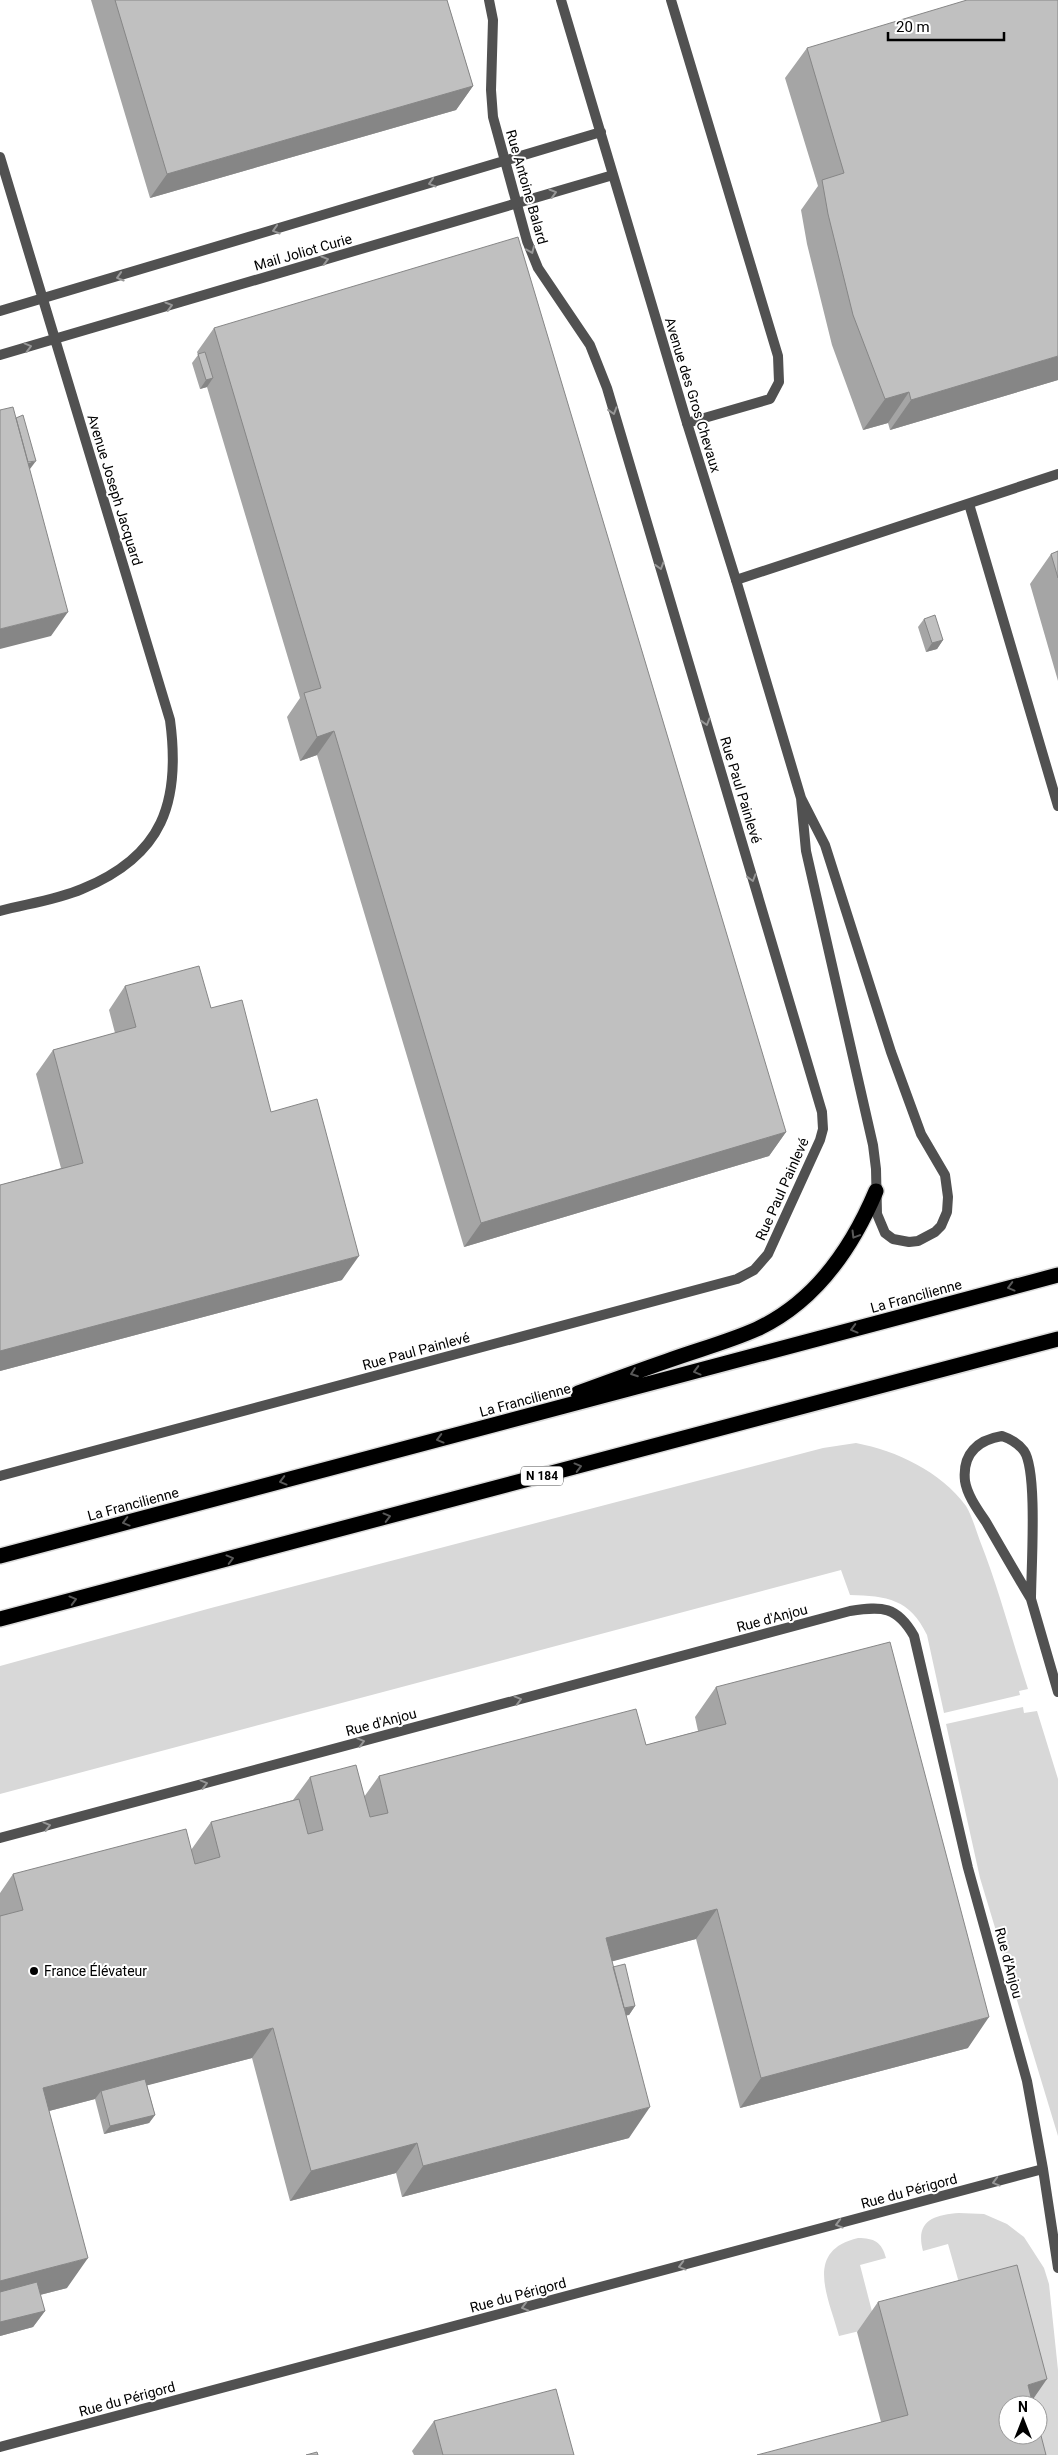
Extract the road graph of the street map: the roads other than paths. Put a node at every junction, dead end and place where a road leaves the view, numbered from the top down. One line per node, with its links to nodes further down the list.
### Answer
1 (488, 0): 6 (street, Rue Antoine Balard)
2 (561, 0): 4 (street, Avenue des Gros Chevaux)
3 (671, 0): 14 (street)
4 (601, 132): 6 (street, Mail Joliot Curie); 7 (street, Avenue des Gros Chevaux)
5 (0, 157): 9 (street, Avenue Joseph Jacquard)
6 (505, 162): 8 (street, Rue Antoine Balard); 9 (street, Mail Joliot Curie, one-way to 9)
7 (613, 175): 8 (street, Mail Joliot Curie, one-way to 7); 14 (street, Avenue des Gros Chevaux)
8 (516, 204): 11 (street, Mail Joliot Curie, one-way to 8); 13 (street, Rue Antoine Balard, one-way to 13)
9 (43, 300): 10 (street, Mail Joliot Curie); 11 (street, Avenue Joseph Jacquard)
10 (0, 311)
11 (55, 340): 12 (street, Mail Joliot Curie, one-way to 11); 20 (street, Avenue Joseph Jacquard)
12 (0, 355)
13 (598, 364): 25 (street, Rue Paul Painlevé, one-way to 25)
14 (687, 423): 17 (street, Avenue des Gros Chevaux)
15 (1058, 474): 16 (street)
16 (969, 504): 17 (street); 19 (street)
17 (736, 580): 18 (street, Avenue des Gros Chevaux)
18 (801, 798): 21 (street); 21 (street)
19 (1058, 806)
20 (0, 911)
21 (876, 1191): 24 (highway, one-way to 24)
22 (1058, 1275): 24 (highway, La Francilienne, one-way to 24)
23 (1058, 1339): 28 (highway, N 184, one-way to 23)
24 (487, 1426): 26 (highway, La Francilienne, one-way to 26)
25 (0, 1476)
26 (0, 1556)
27 (1031, 1599): 27 (street); 29 (street)
28 (0, 1619)
29 (1058, 1692)
30 (0, 1838): 31 (street, Rue d'Anjou, one-way to 31)
31 (1043, 2169): 32 (street, Rue d'Anjou); 33 (street, Rue du Périgord, one-way to 33)
32 (1058, 2268)
33 (0, 2447)

